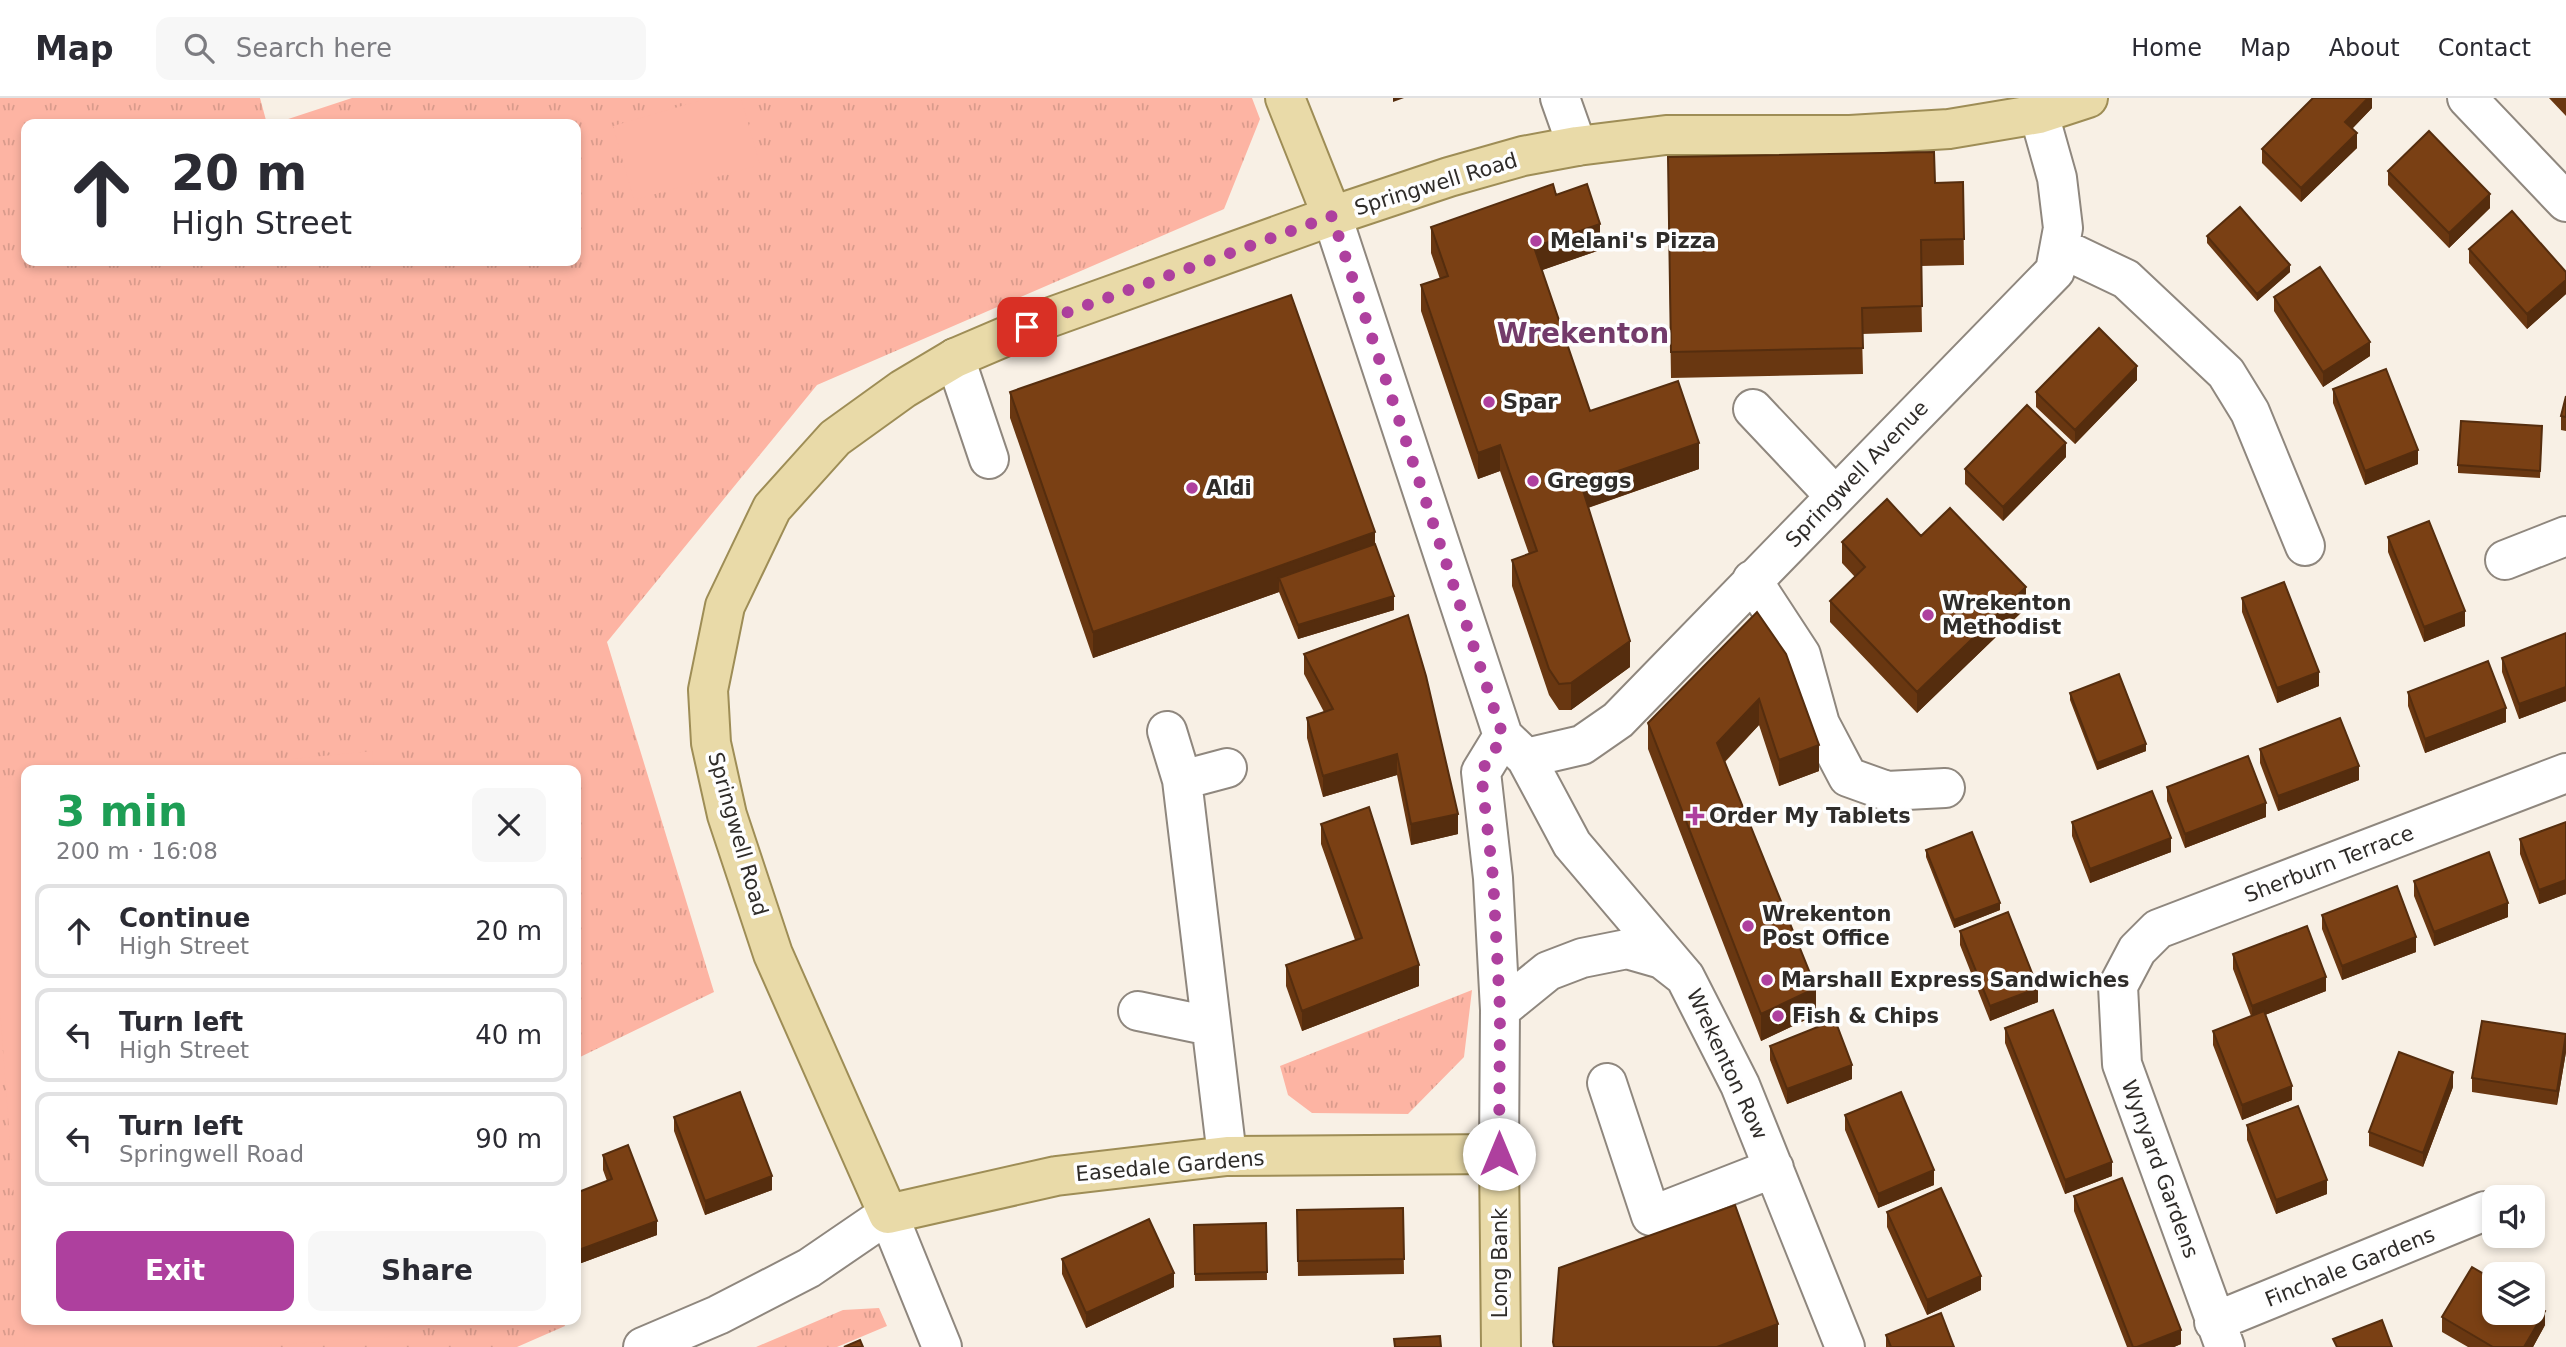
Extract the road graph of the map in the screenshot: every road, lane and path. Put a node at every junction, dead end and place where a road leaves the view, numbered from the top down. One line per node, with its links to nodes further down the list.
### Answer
1 (1285, 98): 8 (main road)
2 (1560, 98): 6 (street)
3 (2088, 98): 5 (main road, Springwell Road)
4 (2467, 98): 7 (street)
5 (2039, 114): 6 (main road, Springwell Road); 9 (street, Springwell Avenue)
6 (1577, 146): 8 (main road, Springwell Road)
7 (2566, 202)
8 (1332, 216): 10 (main road, Springwell Road); 19 (street)
9 (2061, 248): 13 (street, Springwell Avenue); 15 (street)
10 (955, 358): 12 (street); 34 (main road, Springwell Road)
11 (1753, 409): 13 (street)
12 (989, 459)
13 (1835, 496): 17 (street, Springwell Avenue)
14 (2566, 536): 16 (street)
15 (2305, 546)
16 (2505, 560)
17 (1752, 580): 19 (street, Springwell Avenue); 23 (street)
18 (1167, 731): 22 (street)
19 (1515, 747): 24 (street); 26 (street, Long Bank)
20 (1227, 768): 22 (street)
21 (2566, 773): 25 (street, Sherburn Terrace)
22 (1182, 780): 28 (street)
23 (1945, 788)
24 (1685, 977): 26 (street, Wrekenton Row); 32 (street, Wrekenton Row)
25 (2118, 986): 35 (street, Wynyard Gardens)
26 (1500, 1010): 30 (street, Long Bank)
27 (1138, 1011): 28 (street)
28 (1210, 1026): 31 (street)
29 (1607, 1083): 32 (street)
30 (1499, 1154): 31 (main road, Easedale Gardens); 38 (main road, Long Bank)
31 (1227, 1156): 34 (main road, Easedale Gardens)
32 (1774, 1168): 39 (street, Wrekenton Row)
33 (2482, 1212): 35 (street, Finchale Gardens)
34 (888, 1214): 36 (street); 37 (street)
35 (2220, 1335)
36 (643, 1347)
37 (942, 1347)
38 (1501, 1347)
39 (1845, 1347)

